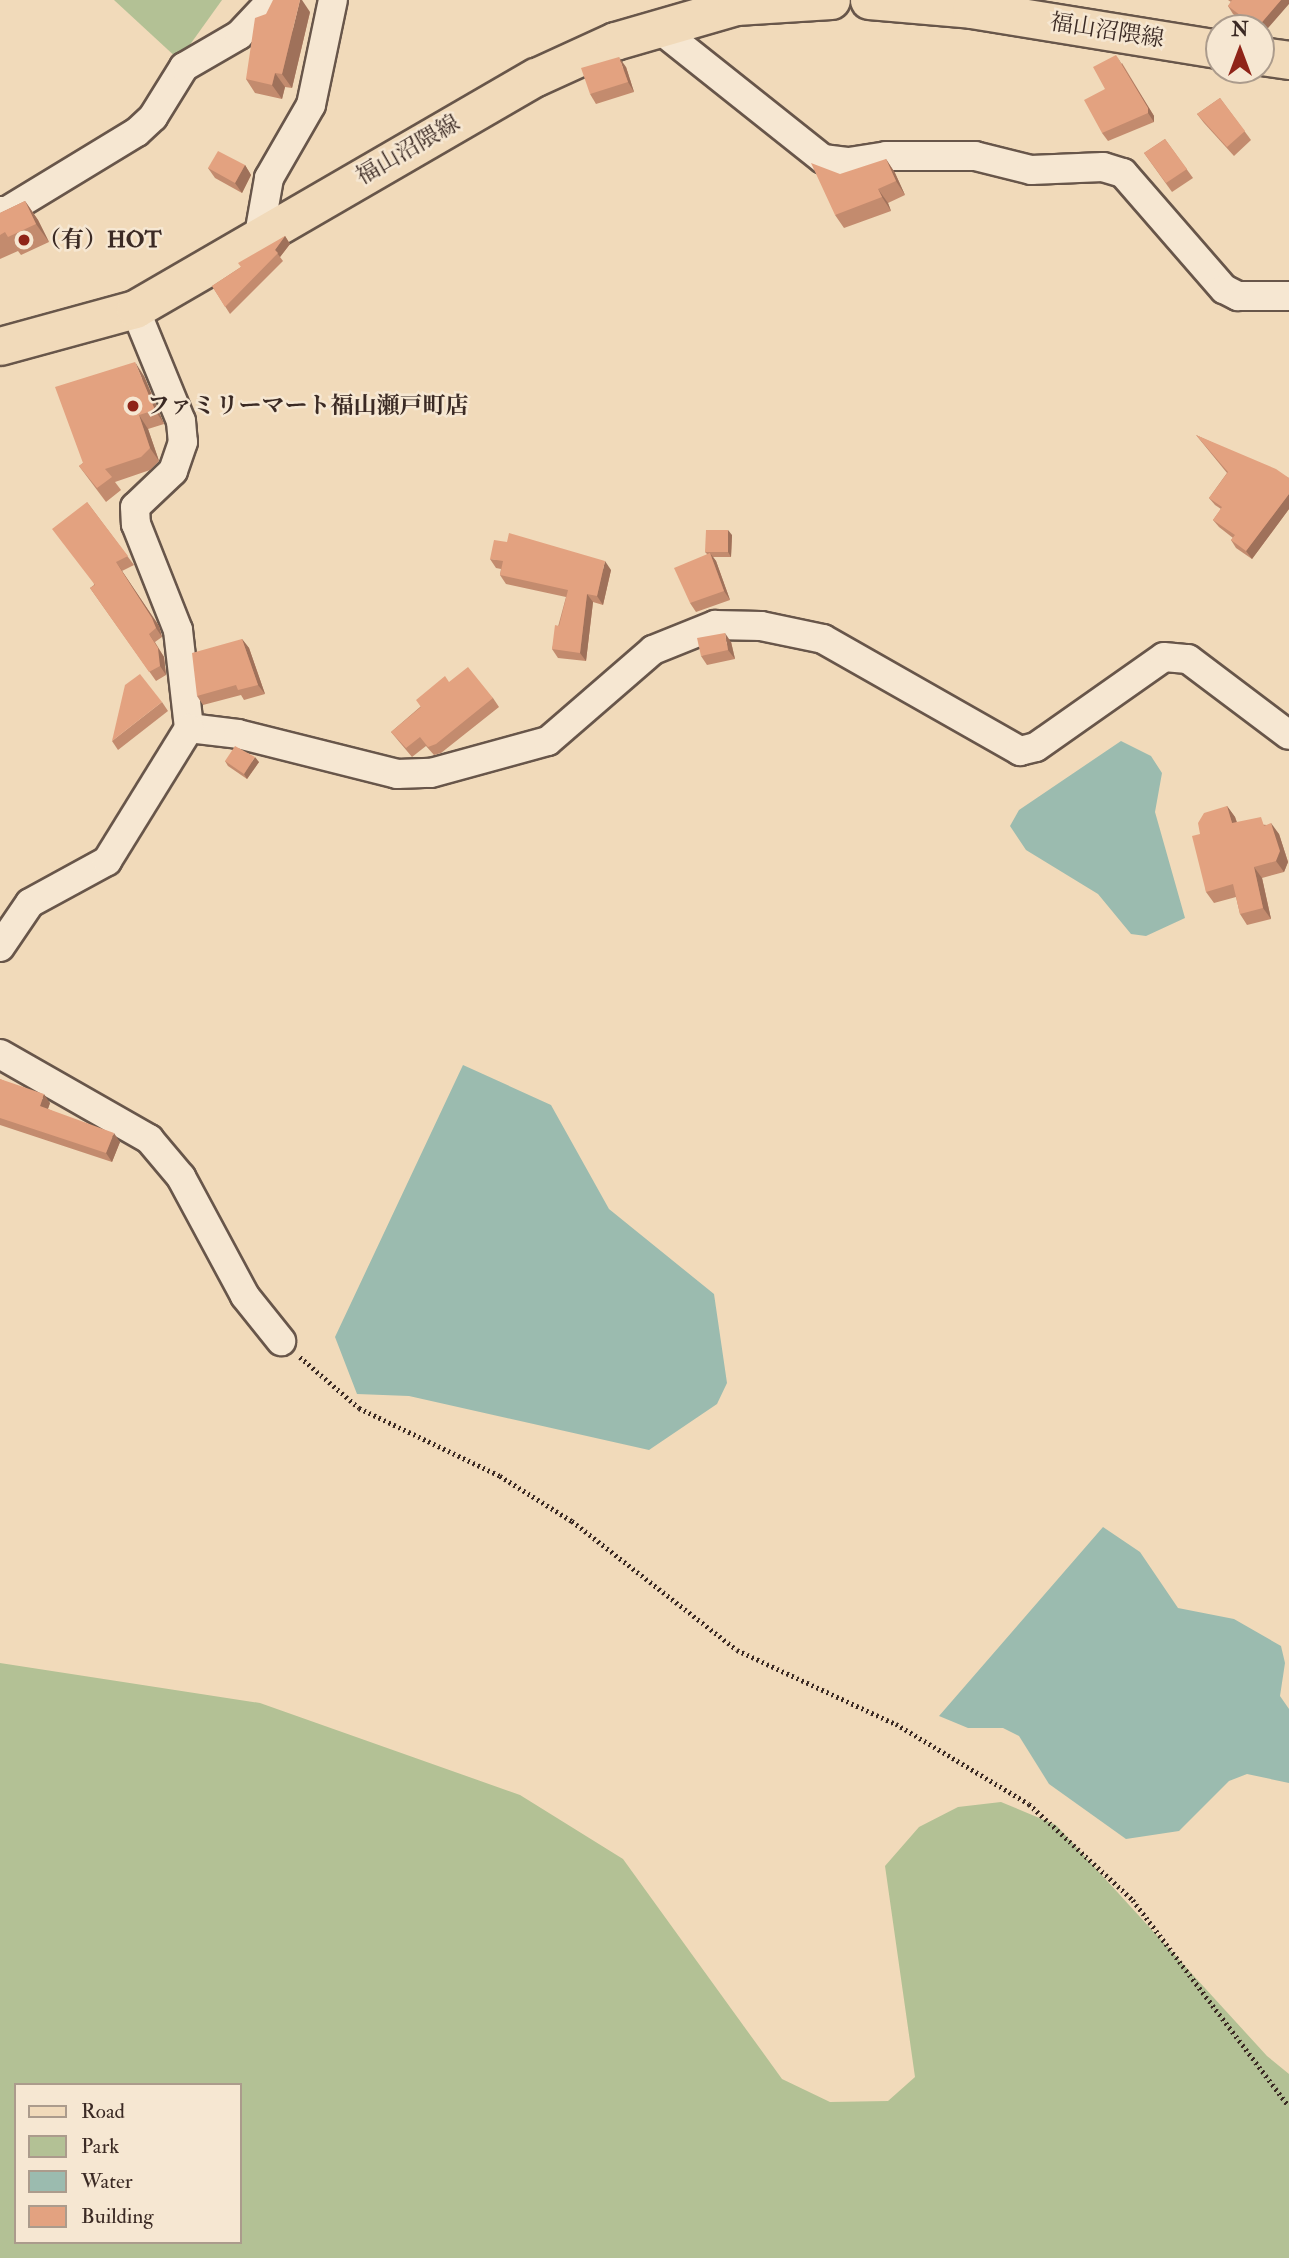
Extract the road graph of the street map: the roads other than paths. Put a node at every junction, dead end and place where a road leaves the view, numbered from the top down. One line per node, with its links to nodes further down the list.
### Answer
1 (272, 0): 7 (street)
2 (333, 0): 8 (street)
3 (831, 0): 5 (main road, 福山沼隈線)
4 (870, 0): 6 (main road, 福山沼隈線)
5 (657, 27): 8 (main road, 福山沼隈線); 9 (street)
6 (1205, 47)
7 (0, 211)
8 (259, 235): 10 (main road, 福山沼隈線)
9 (1289, 296)
10 (135, 309): 11 (main road, 福山沼隈線); 12 (street)
11 (0, 346)
12 (189, 728): 13 (street); 14 (street)
13 (1289, 735)
14 (0, 947)
15 (0, 1054): 16 (street)
16 (281, 1341)

